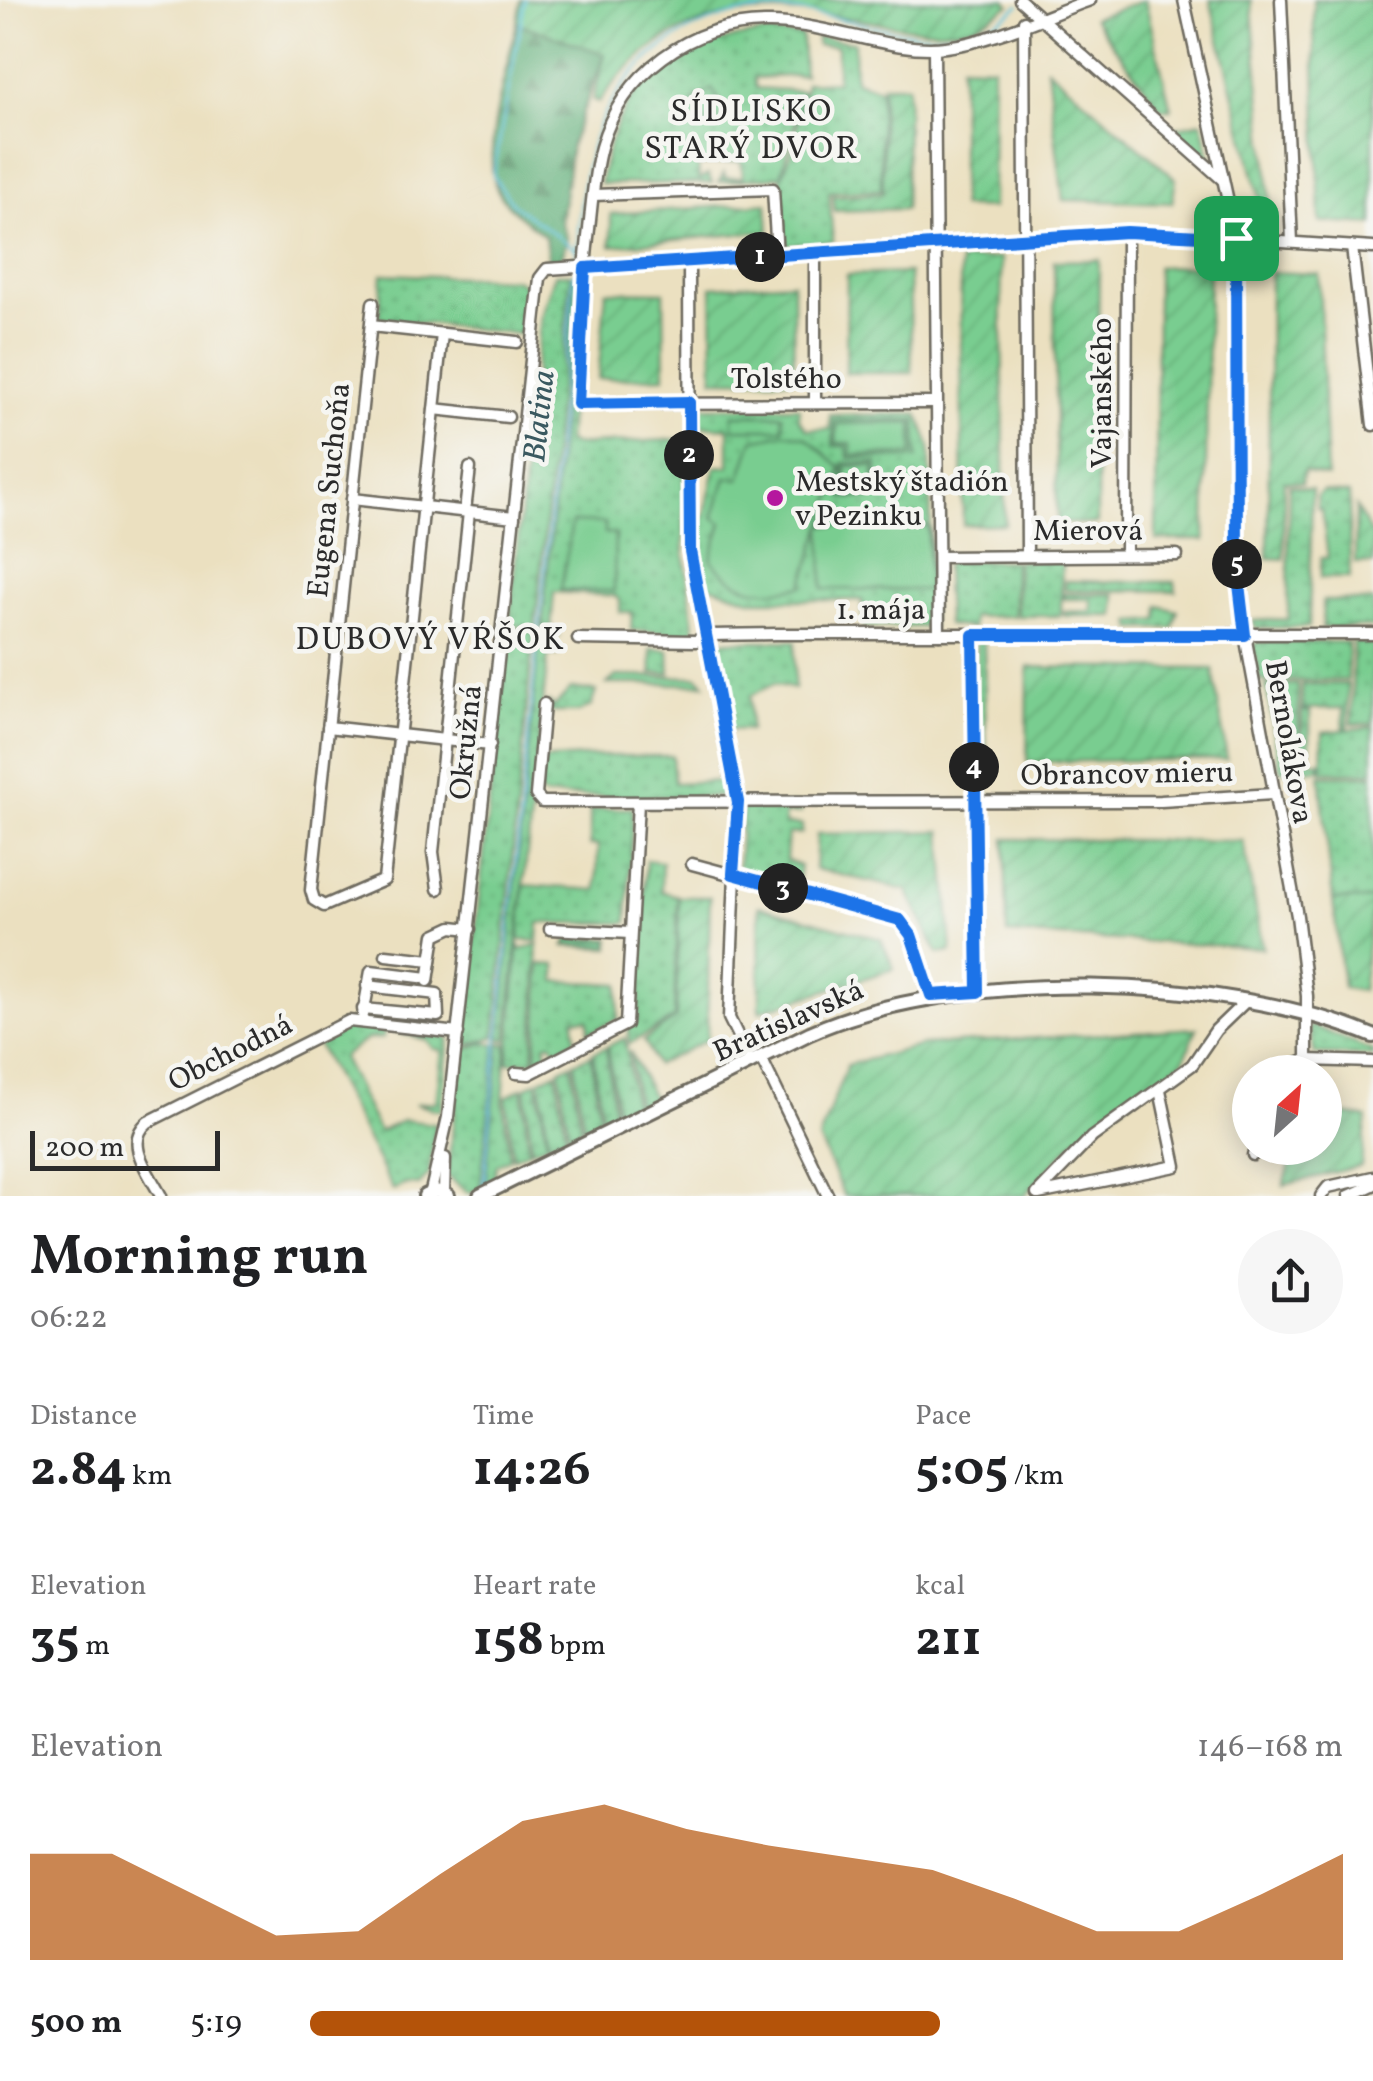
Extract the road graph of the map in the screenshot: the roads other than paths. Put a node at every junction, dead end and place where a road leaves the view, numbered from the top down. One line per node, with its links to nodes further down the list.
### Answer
1 (1090, 0): 5 (street)
2 (1184, 0): 8 (street, Bernolákova)
3 (1281, 0): 13 (street)
4 (1024, 3): 5 (street)
5 (1041, 17): 6 (street); 8 (street)
6 (1024, 22): 7 (street); 11 (street)
7 (934, 48): 9 (street); 14 (street)
8 (1224, 181): 12 (street, Bernolákova)
9 (593, 196): 18 (street); 20 (street)
10 (1127, 232): 11 (street); 12 (street); 37 (street, Vajanského)
11 (1024, 236): 14 (street); 36 (street)
12 (1236, 238): 13 (street); 43 (street, Bernolákova)
13 (1292, 242): 15 (street)
14 (934, 243): 17 (street); 27 (street)
15 (1352, 247): 16 (street); 30 (street)
16 (1373, 248)
17 (815, 252): 18 (street); 26 (street)
18 (777, 256): 19 (street)
19 (689, 263): 20 (street); 25 (street)
20 (578, 268): 25 (street, Tolstého); 35 (street, Okružná)
21 (373, 303): 22 (street, Eugena Suchoňa)
22 (371, 326): 23 (street); 32 (street, Eugena Suchoňa)
23 (442, 334): 24 (street); 28 (street)
24 (516, 342)
25 (689, 402): 26 (street, Tolstého); 45 (street)
26 (815, 402): 27 (street, Tolstého)
27 (935, 403): 39 (street)
28 (434, 409): 29 (street); 33 (street)
29 (508, 418)
30 (1372, 421)
31 (470, 468): 34 (street)
32 (352, 498): 33 (street); 47 (street, Eugena Suchoňa)
33 (423, 506): 34 (street); 48 (street)
34 (467, 511): 35 (street); 49 (street)
35 (514, 517): 50 (street, Okružná)
36 (1027, 554): 37 (street, Mierová); 39 (street, Mierová)
37 (1126, 554): 38 (street, Mierová)
38 (1178, 555)
39 (938, 557): 40 (street)
40 (939, 634): 42 (street, 1. mája); 45 (street, 1. mája)
41 (1373, 634): 43 (street, 1. mája)
42 (973, 635): 43 (street, 1. mája); 52 (street)
43 (1245, 635): 51 (street, Bernolákova)
44 (578, 638): 45 (street, 1. mája)
45 (706, 638): 53 (street)
46 (544, 704): 54 (street, Obrancov mieru)
47 (328, 727): 48 (street); 48 (street, Eugena Suchoňa)
48 (399, 735): 49 (street)
49 (446, 740): 50 (street); 57 (street)
50 (490, 745): 58 (street, Okružná)
51 (1274, 794): 52 (street, Obrancov mieru); 69 (street, Bernolákova)
52 (975, 800): 53 (street, Obrancov mieru); 66 (street)
53 (738, 802): 54 (street, Obrancov mieru); 56 (street)
54 (638, 803): 60 (street)
55 (692, 864): 56 (street)
56 (733, 874): 67 (street); 76 (street)
57 (438, 888)
58 (470, 929): 62 (street); 73 (street, Okružná)
59 (550, 929): 60 (street)
60 (630, 933): 79 (street)
61 (386, 955): 62 (street)
62 (431, 960): 63 (street)
63 (428, 978): 64 (street); 65 (street)
64 (367, 986): 65 (street); 71 (street)
65 (427, 992): 70 (street, Obchodná)
66 (978, 992): 67 (main road, Bratislavská); 68 (main road, Bratislavská)
67 (931, 995): 76 (main road, Bratislavská)
68 (1245, 1002): 69 (main road, Bratislavská); 80 (street)
69 (1308, 1012): 74 (main road, Bratislavská); 75 (street, Bernolákova)
70 (420, 1014): 71 (street, Obchodná); 72 (street)
71 (363, 1015): 72 (street, Obchodná); 87 (street, Obchodná)
72 (418, 1028): 73 (street, Obchodná)
73 (458, 1033): 85 (street, Okružná)
74 (1373, 1036)
75 (1307, 1055)
76 (756, 1060): 84 (main road, Bratislavská); 88 (street)
77 (1342, 1061): 78 (street)
78 (1373, 1062)
79 (516, 1073)
80 (1160, 1090): 86 (street); 86 (street)
81 (1373, 1177): 83 (street)
82 (1373, 1186): 90 (street)
83 (1337, 1192): 89 (street)
84 (486, 1193)
85 (437, 1194)
86 (1038, 1194)
87 (161, 1196)
88 (828, 1196)
89 (1321, 1196)
90 (1349, 1196)

